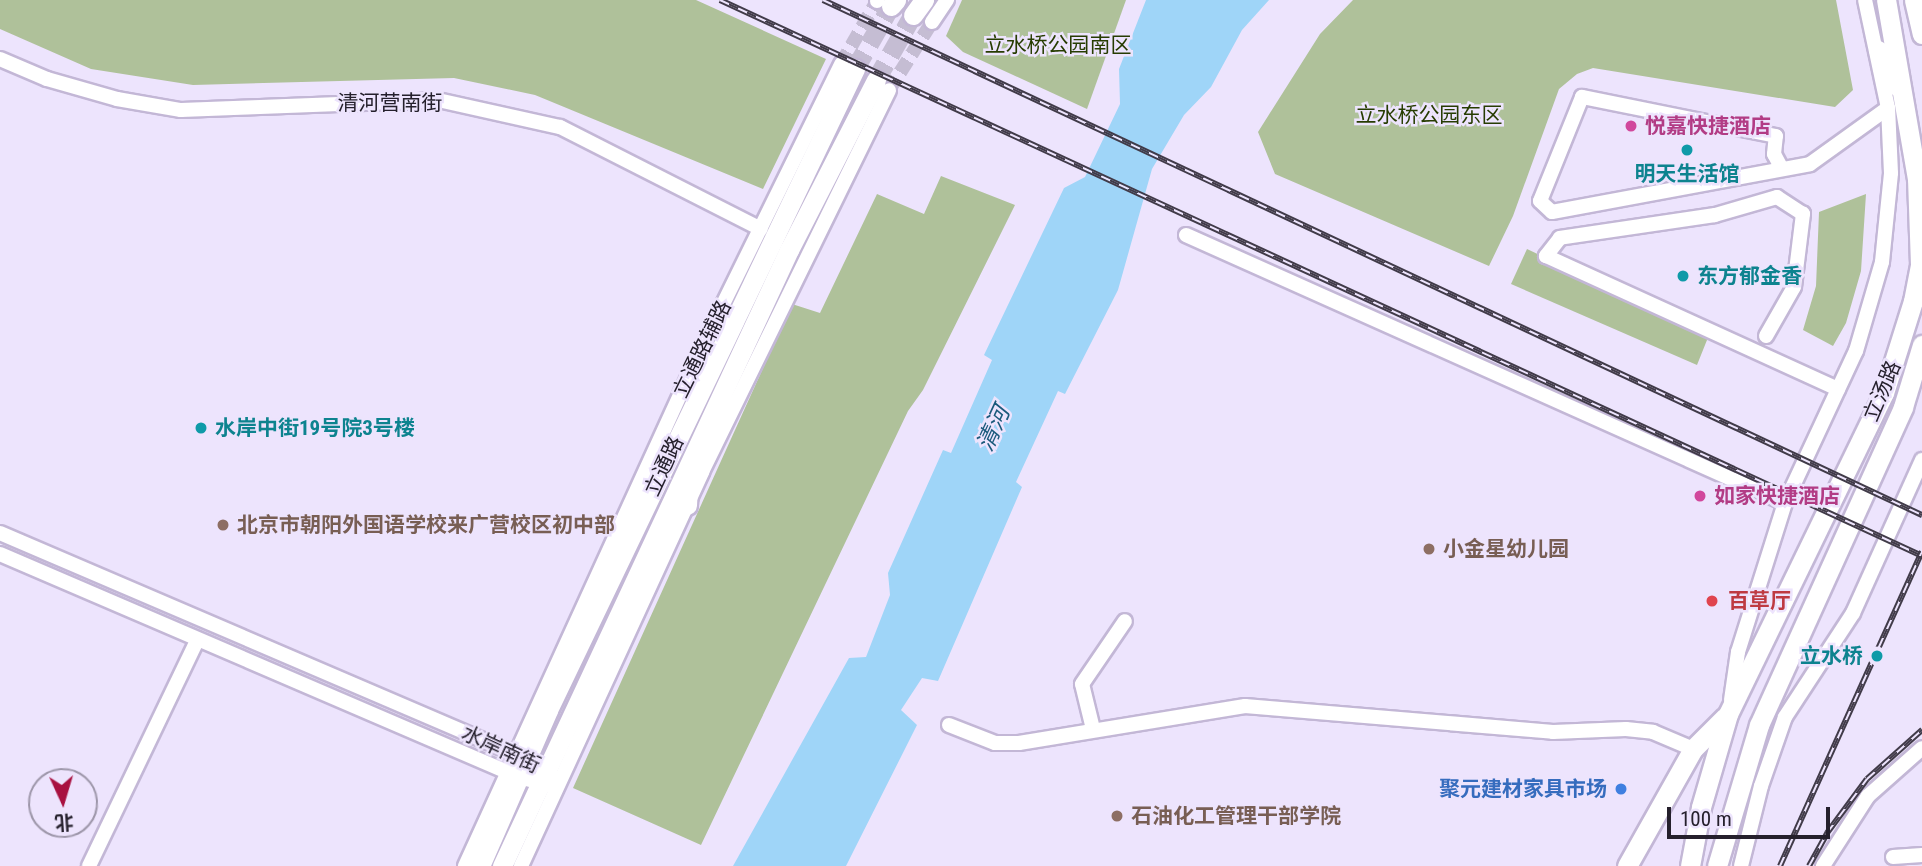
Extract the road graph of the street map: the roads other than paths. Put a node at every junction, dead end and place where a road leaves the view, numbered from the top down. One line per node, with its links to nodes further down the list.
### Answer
1 (947, 0): 5 (street)
2 (1866, 0): 7 (street, 立汤路)
3 (1886, 0): 12 (main road, 立汤路)
4 (1913, 0): 6 (main road)
5 (932, 22)
6 (1922, 34)
7 (1878, 50): 11 (street, 立汤路); 12 (main road)
8 (0, 59): 14 (street, 清河营南街)
9 (848, 66): 14 (street, 立通路辅路); 25 (main road, 立通路)
10 (882, 85): 19 (main road, 立通路); 22 (street)
11 (1888, 108): 13 (street); 18 (street, 立汤路)
12 (1908, 108): 29 (main road, 立汤路)
13 (1782, 169): 13 (street)
14 (761, 229): 26 (street, 立通路辅路)
15 (1186, 235): 21 (street)
16 (1766, 336): 18 (street)
17 (1922, 345): 46 (main road, 立汤路)
18 (1839, 389): 21 (street, 立汤路)
19 (690, 460): 22 (main road); 36 (main road, 立通路)
20 (1922, 460): 47 (street)
21 (1785, 503): 29 (street, 立汤路)
22 (687, 505): 36 (street)
23 (0, 533): 34 (street, 水岸南街)
24 (0, 554): 28 (street, 水岸南街)
25 (620, 559): 26 (main road); 34 (main road, 立通路)
26 (596, 577): 34 (street, 立通路辅路)
27 (1125, 621): 31 (street)
28 (197, 641): 35 (street, 水岸南街); 39 (street)
29 (1728, 714): 33 (main road); 45 (main road, 立汤路)
30 (950, 725): 31 (street)
31 (1093, 729): 33 (street)
32 (1922, 748): 48 (street)
33 (1693, 749): 44 (main road)
34 (521, 756): 35 (main road, 立通路); 36 (street, 水岸南街)
35 (512, 775): 36 (street, 水岸南街); 40 (street); 41 (main road, 立通路)
36 (547, 779): 42 (main road, 立通路); 43 (street)
37 (1922, 855): 38 (street)
38 (1893, 857)
39 (89, 866)
40 (465, 866)
41 (480, 866)
42 (502, 866)
43 (521, 866)
44 (1627, 866)
45 (1690, 866)
46 (1717, 866)
47 (1741, 866)
48 (1823, 866)

